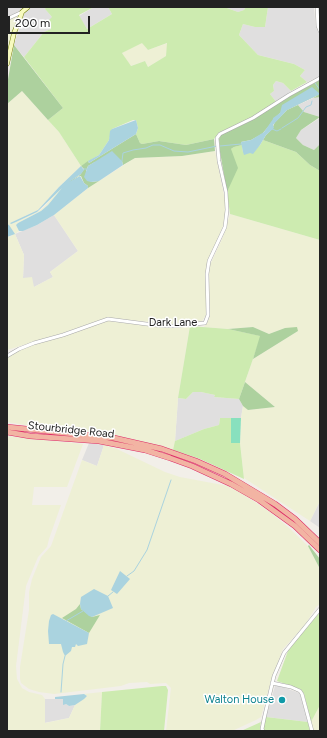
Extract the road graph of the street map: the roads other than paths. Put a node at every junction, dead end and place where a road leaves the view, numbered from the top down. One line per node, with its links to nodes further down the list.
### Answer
1 (28, 7): 3 (main road)
2 (317, 7): 5 (street)
3 (22, 12): 4 (street); 6 (main road)
4 (7, 18)
5 (320, 31)
6 (7, 64)
7 (320, 78): 8 (street, Dark Lane)
8 (7, 356)
9 (7, 427): 11 (highway, Stourbridge Road)
10 (7, 432): 14 (highway, Stourbridge Road)
11 (310, 532): 12 (highway); 13 (highway, Stourbridge Road)
12 (320, 536)
13 (320, 543)
14 (320, 550)
15 (320, 609): 16 (street)
16 (272, 683): 17 (street); 18 (street)
17 (263, 731)
18 (312, 731)

